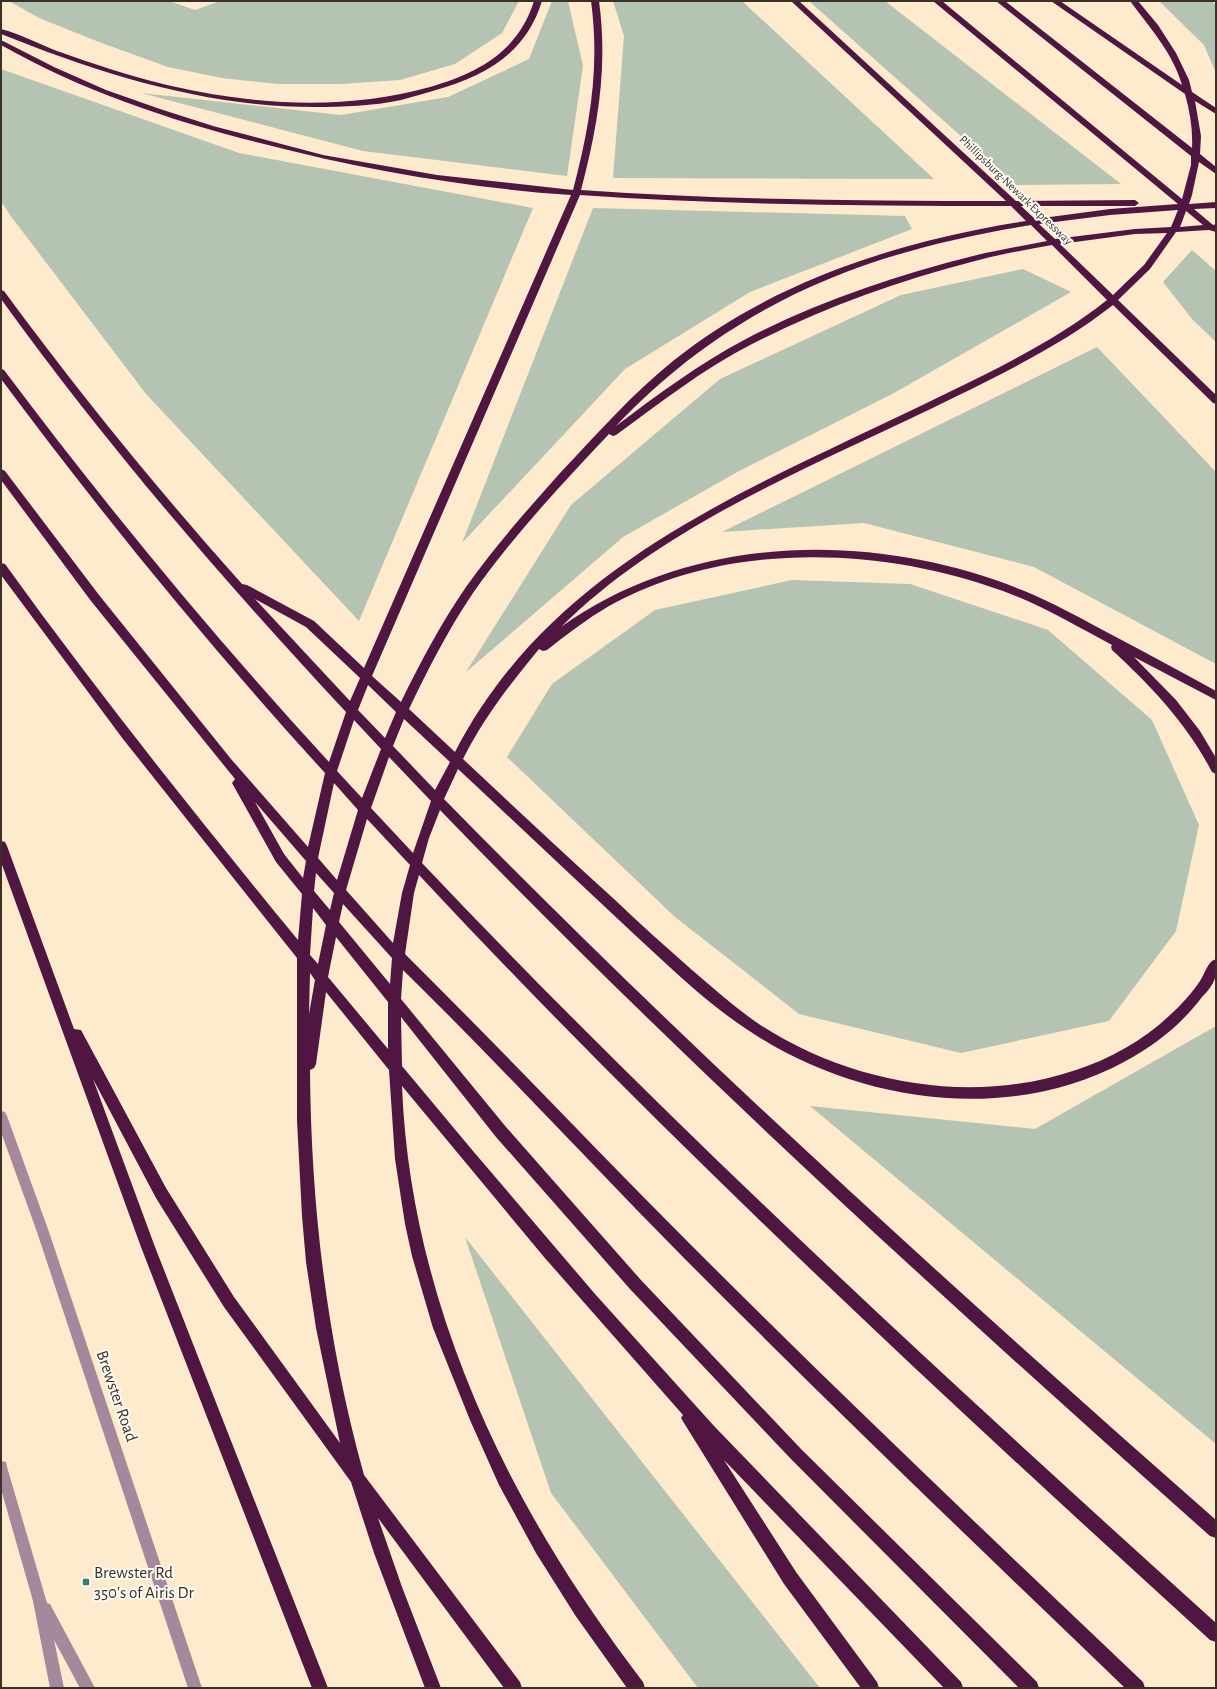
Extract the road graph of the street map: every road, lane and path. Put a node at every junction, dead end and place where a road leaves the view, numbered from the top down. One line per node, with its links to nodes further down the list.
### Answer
1 (538, 1): 9 (highway)
2 (595, 1): 33 (highway)
3 (795, 1): 19 (highway, Phillipsburg-Newark Expressway)
4 (928, 1): 11 (highway)
5 (937, 1): 11 (highway)
6 (1000, 1): 13 (highway)
7 (1055, 1): 12 (highway)
8 (1134, 1): 25 (highway)
9 (1, 31)
10 (1, 42): 14 (highway)
11 (1054, 97): 16 (highway)
12 (1216, 112)
13 (1216, 171)
14 (1216, 204): 21 (highway)
15 (1216, 227): 21 (highway)
16 (1216, 232)
17 (1, 292): 23 (highway)
18 (1, 372): 38 (highway)
19 (1216, 401)
20 (1, 472): 27 (highway)
21 (556, 485): 33 (highway)
22 (1, 567): 34 (highway)
23 (234, 583): 30 (highway); 36 (highway)
24 (1089, 627): 25 (highway); 26 (highway); 28 (highway)
25 (494, 696): 45 (highway)
26 (1216, 696)
27 (227, 762): 48 (highway); 49 (highway)
28 (1216, 769)
29 (1, 846): 31 (highway)
30 (1216, 965)
31 (50, 981): 42 (highway); 44 (highway)
32 (1, 1116): 41 (street, Brewster Road)
33 (303, 1119): 43 (highway)
34 (674, 1395): 46 (highway); 47 (highway)
35 (1, 1467): 37 (street)
36 (1216, 1530)
37 (40, 1601): 39 (street); 40 (street)
38 (1216, 1634)
39 (57, 1688)
40 (88, 1688)
41 (195, 1688)
42 (320, 1688)
43 (432, 1688)
44 (514, 1688)
45 (637, 1688)
46 (871, 1688)
47 (955, 1688)
48 (1031, 1688)
49 (1137, 1688)

